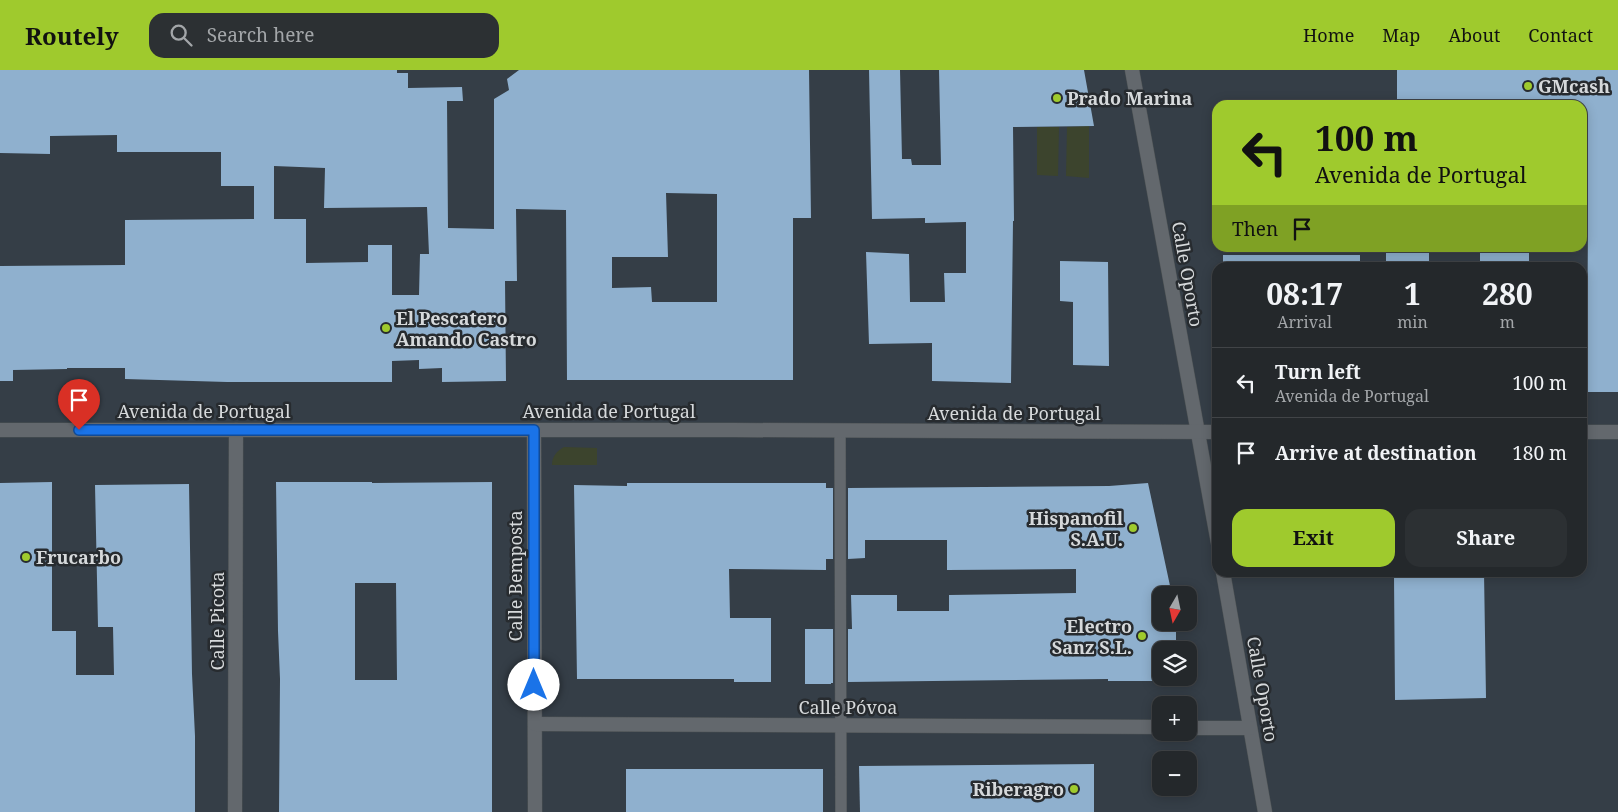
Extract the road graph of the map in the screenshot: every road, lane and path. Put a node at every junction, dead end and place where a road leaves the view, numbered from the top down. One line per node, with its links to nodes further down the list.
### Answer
1 (1132, 70): 6 (street, Calle Oporto)
2 (0, 430): 3 (street, Avenida de Portugal)
3 (236, 430): 4 (street, Avenida de Portugal); 17 (street, Calle Picota)
4 (534, 430): 5 (street, Avenida de Portugal); 12 (street, Calle Bemposta)
5 (840, 431): 6 (street, Avenida de Portugal); 13 (street)
6 (1198, 432): 7 (street, Avenida de Portugal); 10 (street, Calle Oporto)
7 (1212, 432)
8 (1587, 432): 9 (street)
9 (1618, 432)
10 (1212, 510)
11 (1224, 577): 16 (street, Calle Oporto)
12 (535, 724): 13 (street, Calle Póvoa); 18 (street, Calle Bemposta)
13 (841, 726): 14 (street, Calle Póvoa); 19 (street)
14 (1152, 728)
15 (1197, 728): 16 (street)
16 (1250, 728): 20 (street, Calle Oporto)
17 (235, 812)
18 (535, 812)
19 (841, 812)
20 (1265, 812)

